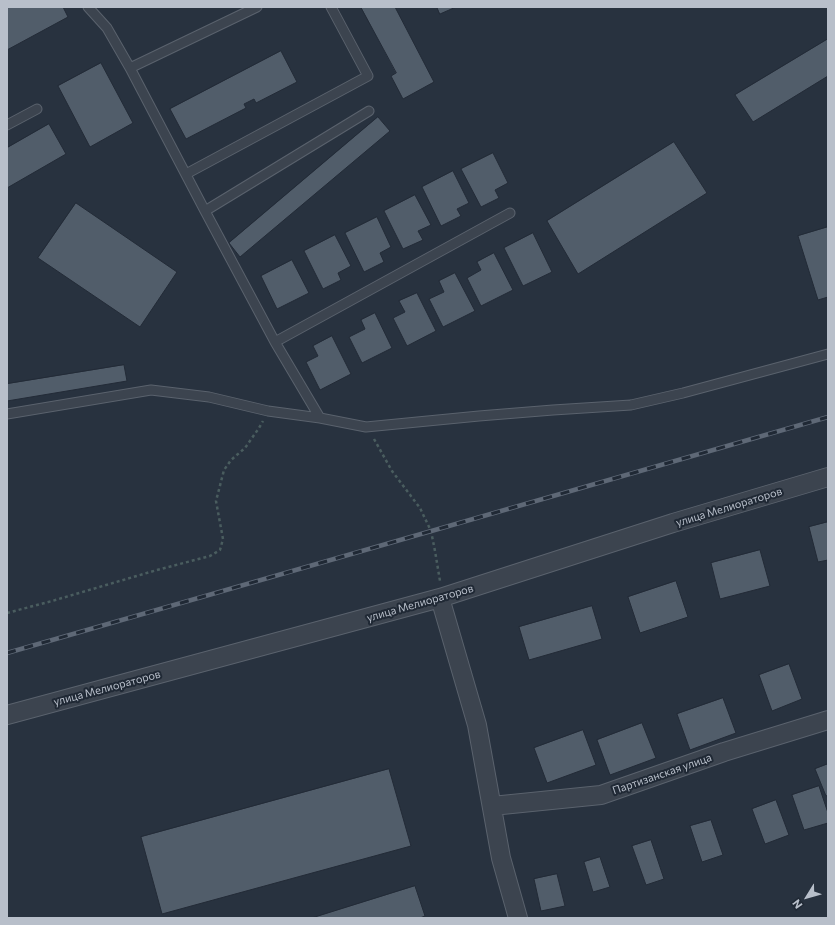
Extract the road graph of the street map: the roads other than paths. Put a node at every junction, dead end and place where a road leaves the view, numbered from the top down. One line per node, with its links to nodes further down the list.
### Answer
1 (88, 7): 4 (lane)
2 (257, 7): 4 (lane)
3 (331, 7): 8 (lane)
4 (130, 68): 8 (lane)
5 (37, 109): 7 (lane)
6 (369, 111): 9 (lane)
7 (7, 125)
8 (186, 174): 9 (lane)
9 (205, 211): 11 (lane)
10 (510, 213): 11 (lane)
11 (275, 342): 14 (lane)
12 (828, 354): 14 (lane)
13 (7, 414): 14 (lane)
14 (320, 418)
15 (828, 477): 16 (street, улица Мелиораторов)
16 (440, 598): 17 (street, улица Мелиораторов); 19 (street)
17 (7, 715)
18 (828, 720): 19 (street, Партизанская улица)
19 (492, 806): 20 (street)
20 (518, 918)

